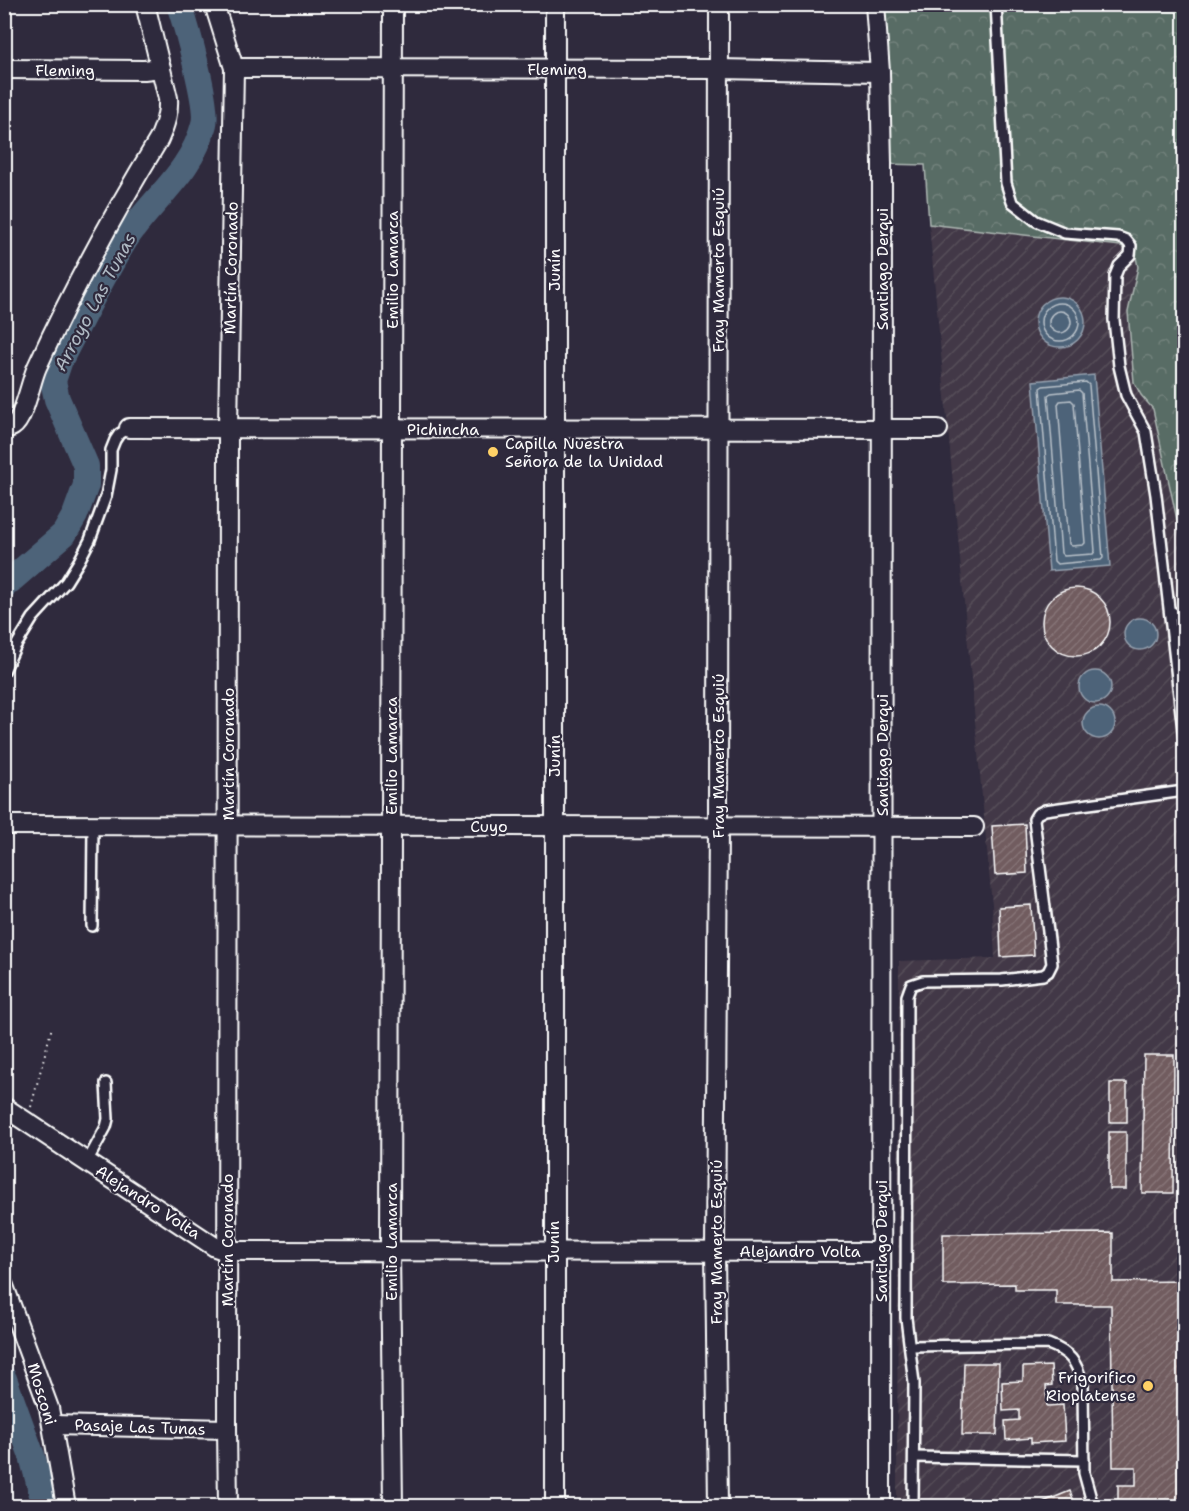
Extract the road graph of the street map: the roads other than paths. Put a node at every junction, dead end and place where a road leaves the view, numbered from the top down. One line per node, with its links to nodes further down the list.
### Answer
1 (145, 4): 8 (street)
2 (214, 4): 9 (street, Martín Coronado)
3 (393, 4): 10 (street, Emilio Lamarca)
4 (555, 4): 12 (street, Junín)
5 (719, 4): 13 (street, Fray Mamerto Esquiú)
6 (875, 4): 14 (street, Santiago Derqui)
7 (996, 4): 23 (lane)
8 (161, 68): 11 (street, Fleming); 15 (street)
9 (234, 68): 10 (street, Fleming); 17 (street, Martín Coronado)
10 (393, 68): 12 (street, Fleming); 18 (street, Emilio Lamarca)
11 (4, 69)
12 (554, 69): 13 (street, Fleming); 19 (street, Junín)
13 (719, 69): 14 (street, Fleming); 20 (street, Fray Mamerto Esquiú)
14 (880, 72): 21 (street, Santiago Derqui)
15 (9, 428)
16 (129, 428): 17 (street, Pichincha); 25 (lane)
17 (228, 429): 18 (street, Pichincha); 30 (street, Martín Coronado)
18 (392, 429): 19 (street, Pichincha); 31 (street, Emilio Lamarca)
19 (554, 429): 20 (street, Pichincha); 32 (street, Junín)
20 (718, 429): 21 (street, Pichincha); 33 (street, Fray Mamerto Esquiú)
21 (882, 429): 22 (street, Pichincha); 34 (street, Santiago Derqui)
22 (938, 429)
23 (1170, 611): 24 (lane); 26 (lane)
24 (1185, 618)
25 (4, 671)
26 (1185, 739)
27 (1185, 791): 46 (lane)
28 (4, 825): 29 (street, Cuyo)
29 (93, 825): 30 (street, Cuyo); 36 (lane)
30 (228, 826): 31 (street, Cuyo); 40 (street, Martín Coronado)
31 (391, 826): 32 (street, Cuyo); 41 (street, Emilio Lamarca)
32 (554, 826): 33 (street, Cuyo); 42 (street, Junín)
33 (718, 827): 34 (street, Cuyo); 43 (street, Fray Mamerto Esquiú)
34 (882, 827): 35 (street, Cuyo); 44 (street, Santiago Derqui)
35 (974, 827)
36 (92, 926)
37 (106, 1083): 39 (lane)
38 (4, 1107): 39 (street, Alejandro Volta)
39 (87, 1162): 40 (street, Alejandro Volta)
40 (227, 1251): 41 (street, Alejandro Volta); 48 (street, Martín Coronado)
41 (390, 1251): 42 (street, Alejandro Volta); 53 (street, Emilio Lamarca)
42 (553, 1251): 43 (street, Alejandro Volta); 54 (street, Junín)
43 (715, 1251): 44 (street, Alejandro Volta); 55 (street, Fray Mamerto Esquiú)
44 (881, 1252): 56 (street, Santiago Derqui)
45 (4, 1286): 47 (street, Mosconi)
46 (910, 1346): 49 (lane); 50 (lane)
47 (53, 1425): 48 (street, Pasaje Las Tunas); 51 (street, Mosconi)
48 (226, 1429): 52 (street, Martín Coronado)
49 (914, 1457): 50 (lane); 57 (lane)
50 (1084, 1460): 58 (lane)
51 (66, 1506)
52 (228, 1506)
53 (393, 1506)
54 (555, 1506)
55 (718, 1506)
56 (881, 1506)
57 (914, 1506)
58 (1093, 1506)

